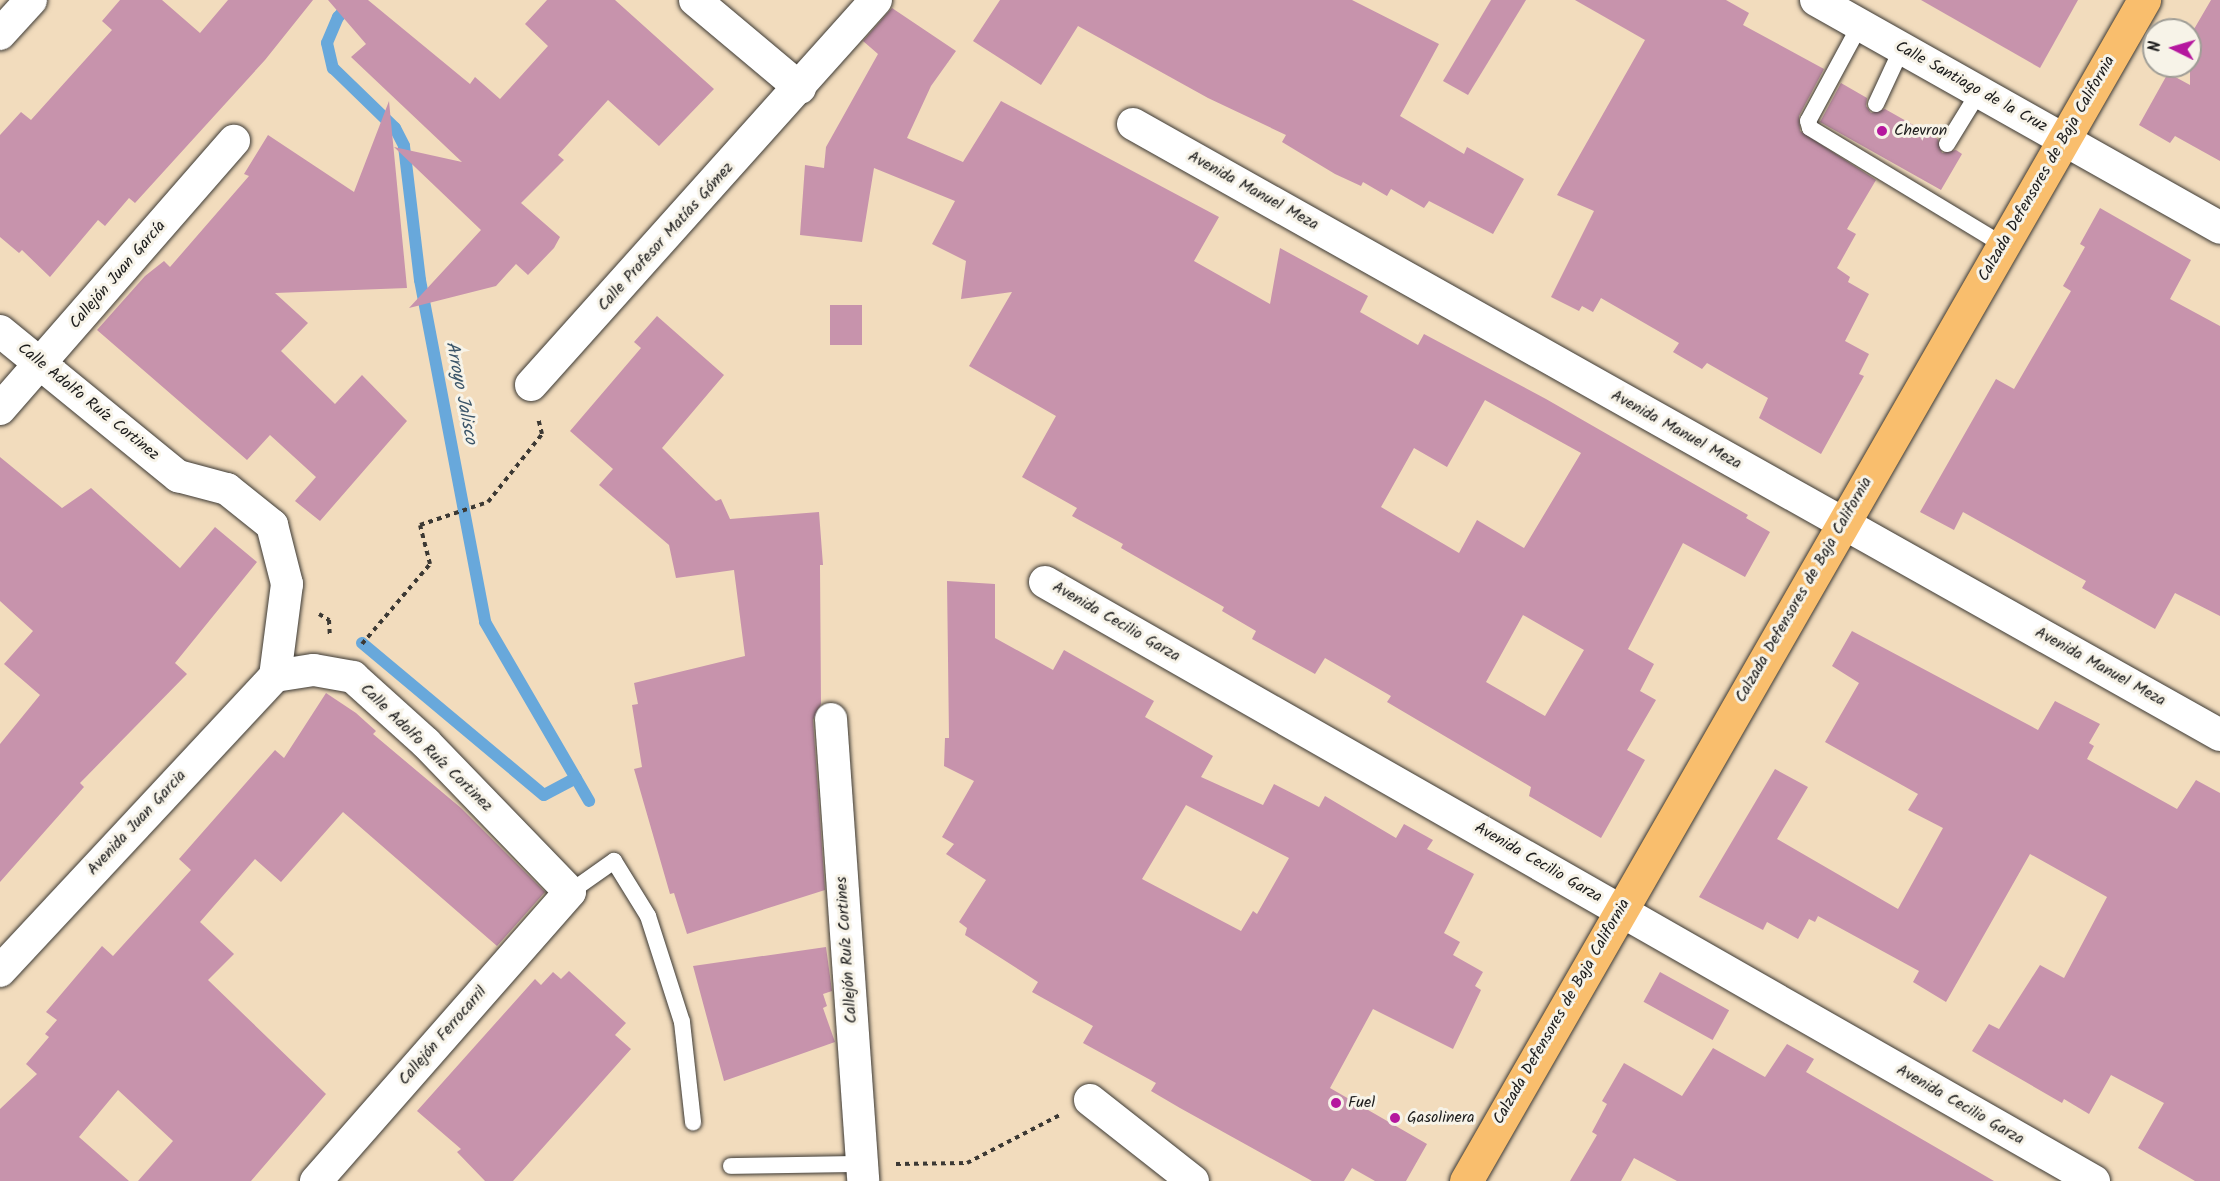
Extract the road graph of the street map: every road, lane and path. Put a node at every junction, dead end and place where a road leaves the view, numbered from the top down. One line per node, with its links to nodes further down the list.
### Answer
1 (31, 0): 7 (street)
2 (695, 0): 9 (street)
3 (876, 0): 9 (street)
4 (1816, 0): 6 (street, Calle Santiago de la Cruz)
5 (2144, 0): 13 (main road, Calzada Defensores de Baja California)
6 (1860, 25): 8 (street, Calle Santiago de la Cruz); 17 (lane)
7 (0, 34)
8 (1902, 48): 10 (street, Calle Santiago de la Cruz); 11 (lane)
9 (800, 88): 20 (street, Calle Profesor Matías Gómez)
10 (1979, 92): 13 (street, Calle Santiago de la Cruz); 15 (lane)
11 (1876, 104)
12 (1133, 124): 22 (street, Avenida Manuel Meza)
13 (2063, 140): 16 (street, Calle Santiago de la Cruz); 17 (main road, Calzada Defensores de Baja California)
14 (234, 141): 19 (street, Callejón Juan García)
15 (1947, 144)
16 (2220, 228)
17 (2003, 245): 22 (main road, Calzada Defensores de Baja California)
18 (0, 331): 19 (street, Calle Adolfo Ruíz Cortinez)
19 (41, 364): 21 (street, Callejón Juan García); 24 (street, Calle Adolfo Ruíz Cortinez)
20 (531, 386): 25 (path)
21 (0, 409)
22 (1843, 523): 28 (street, Avenida Manuel Meza); 30 (main road, Calzada Defensores de Baja California)
23 (1045, 582): 30 (street, Avenida Cecilio Garza)
24 (286, 584): 25 (path); 26 (street, Calle Adolfo Ruíz Cortinez)
25 (347, 672): 26 (street, Calle Adolfo Ruíz Cortinez); 29 (street, Calle Adolfo Ruíz Cortinez)
26 (274, 676): 31 (street, Avenida Juan Garcia)
27 (831, 719): 35 (street, Callejón Ruíz Cortines)
28 (2220, 735)
29 (570, 892): 33 (lane); 36 (street, Callejón Ferrocarril)
30 (1620, 910): 38 (main road, Calzada Defensores de Baja California); 39 (street, Avenida Cecilio Garza)
31 (0, 971)
32 (1090, 1100): 35 (path); 37 (street)
33 (693, 1122)
34 (731, 1166): 35 (lane)
35 (862, 1172)
36 (316, 1181)
37 (1193, 1181)
38 (1466, 1181)
39 (2094, 1181)

